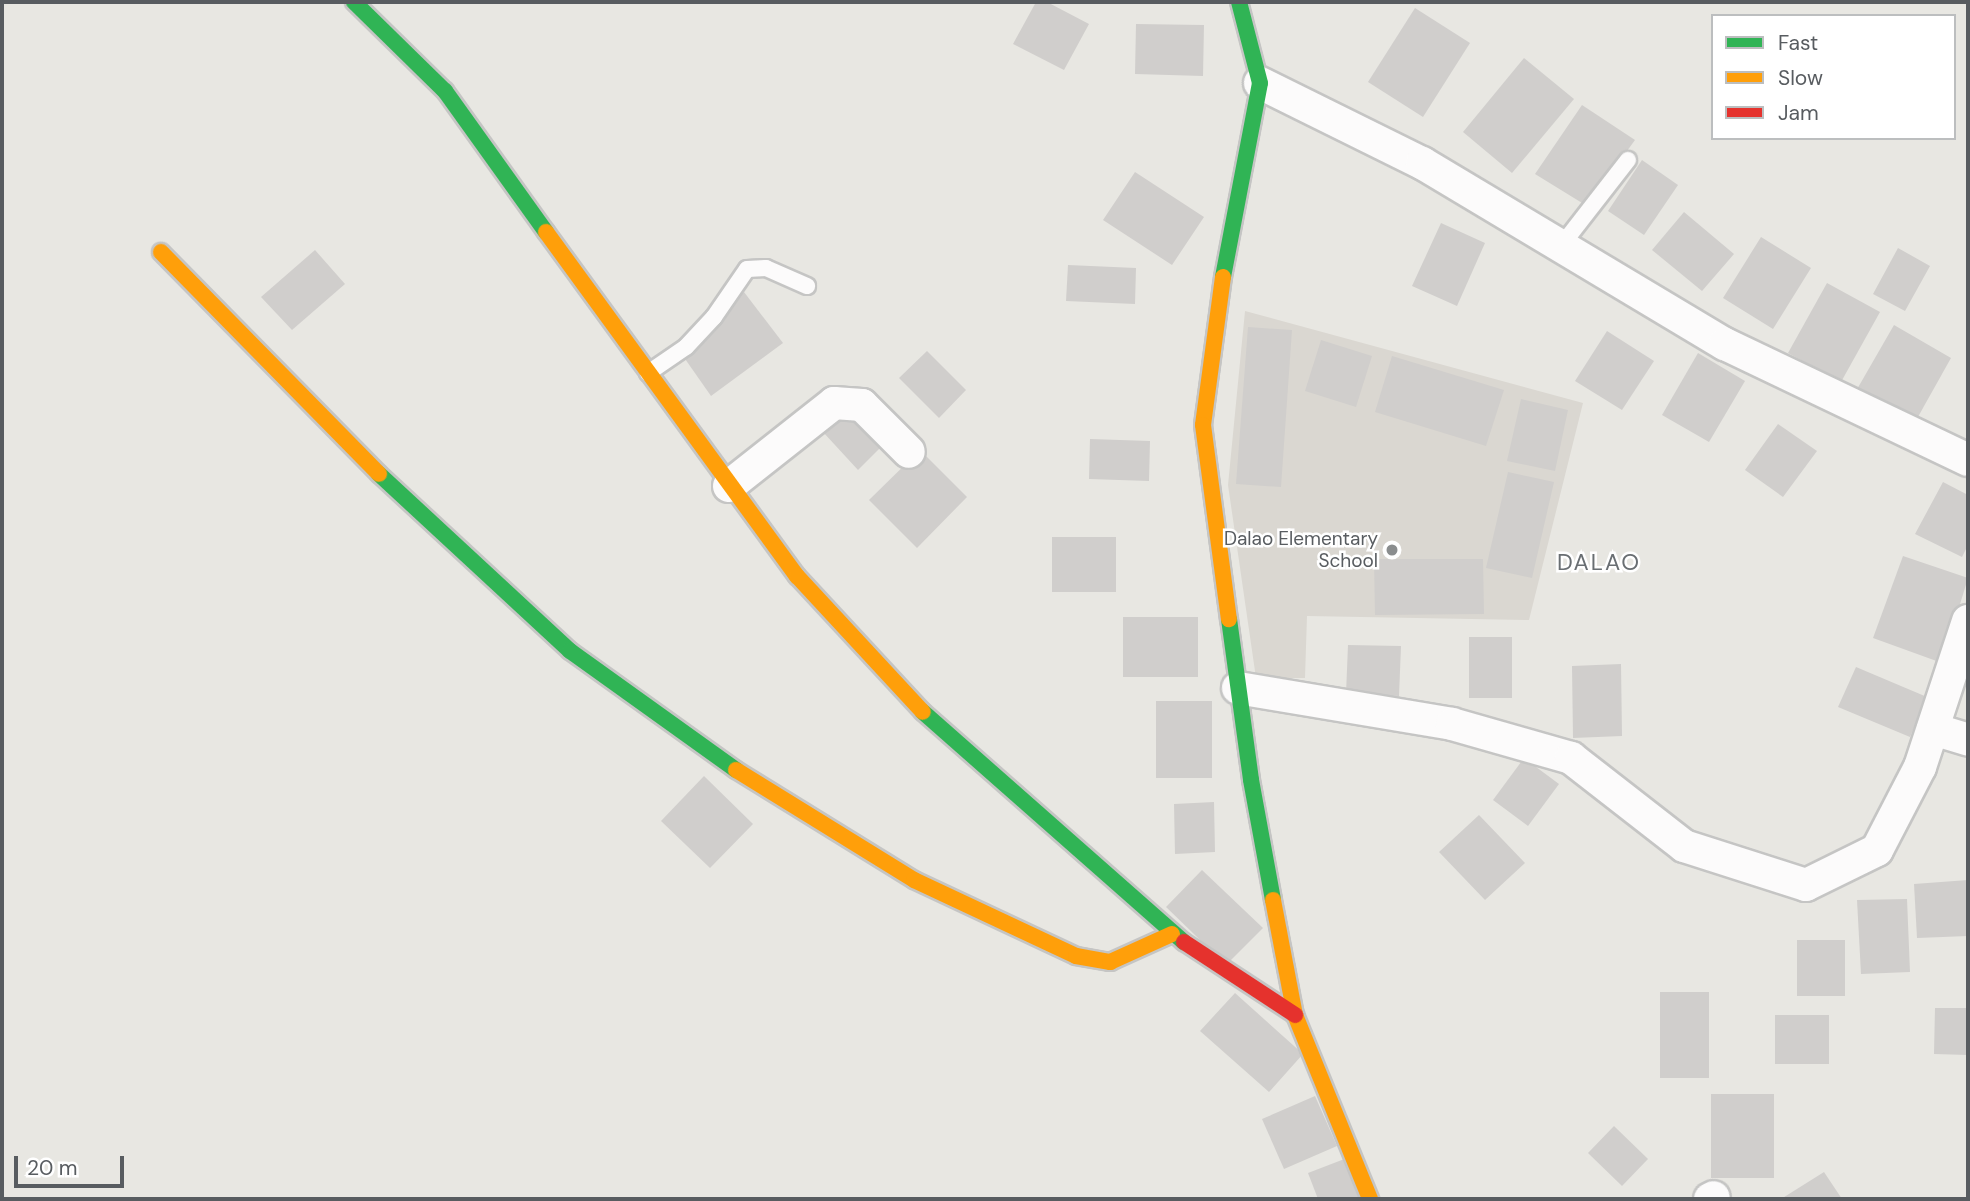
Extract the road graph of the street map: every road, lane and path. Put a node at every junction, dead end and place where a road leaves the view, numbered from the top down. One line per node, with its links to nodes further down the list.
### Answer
1 (354, 2): 8 (street)
2 (1239, 2): 3 (street)
3 (1261, 83): 5 (street); 13 (street)
4 (1628, 160): 5 (lane)
5 (1561, 246): 10 (street)
6 (161, 252): 16 (street)
7 (807, 286): 8 (lane)
8 (648, 373): 11 (street)
9 (909, 452): 11 (street)
10 (1968, 460)
11 (729, 486): 16 (street)
12 (1968, 621): 14 (street)
13 (1238, 688): 14 (street); 17 (street)
14 (1933, 729): 15 (street)
15 (1968, 740)
16 (1172, 934): 17 (street)
17 (1295, 1016): 18 (street)
18 (1370, 1199)

